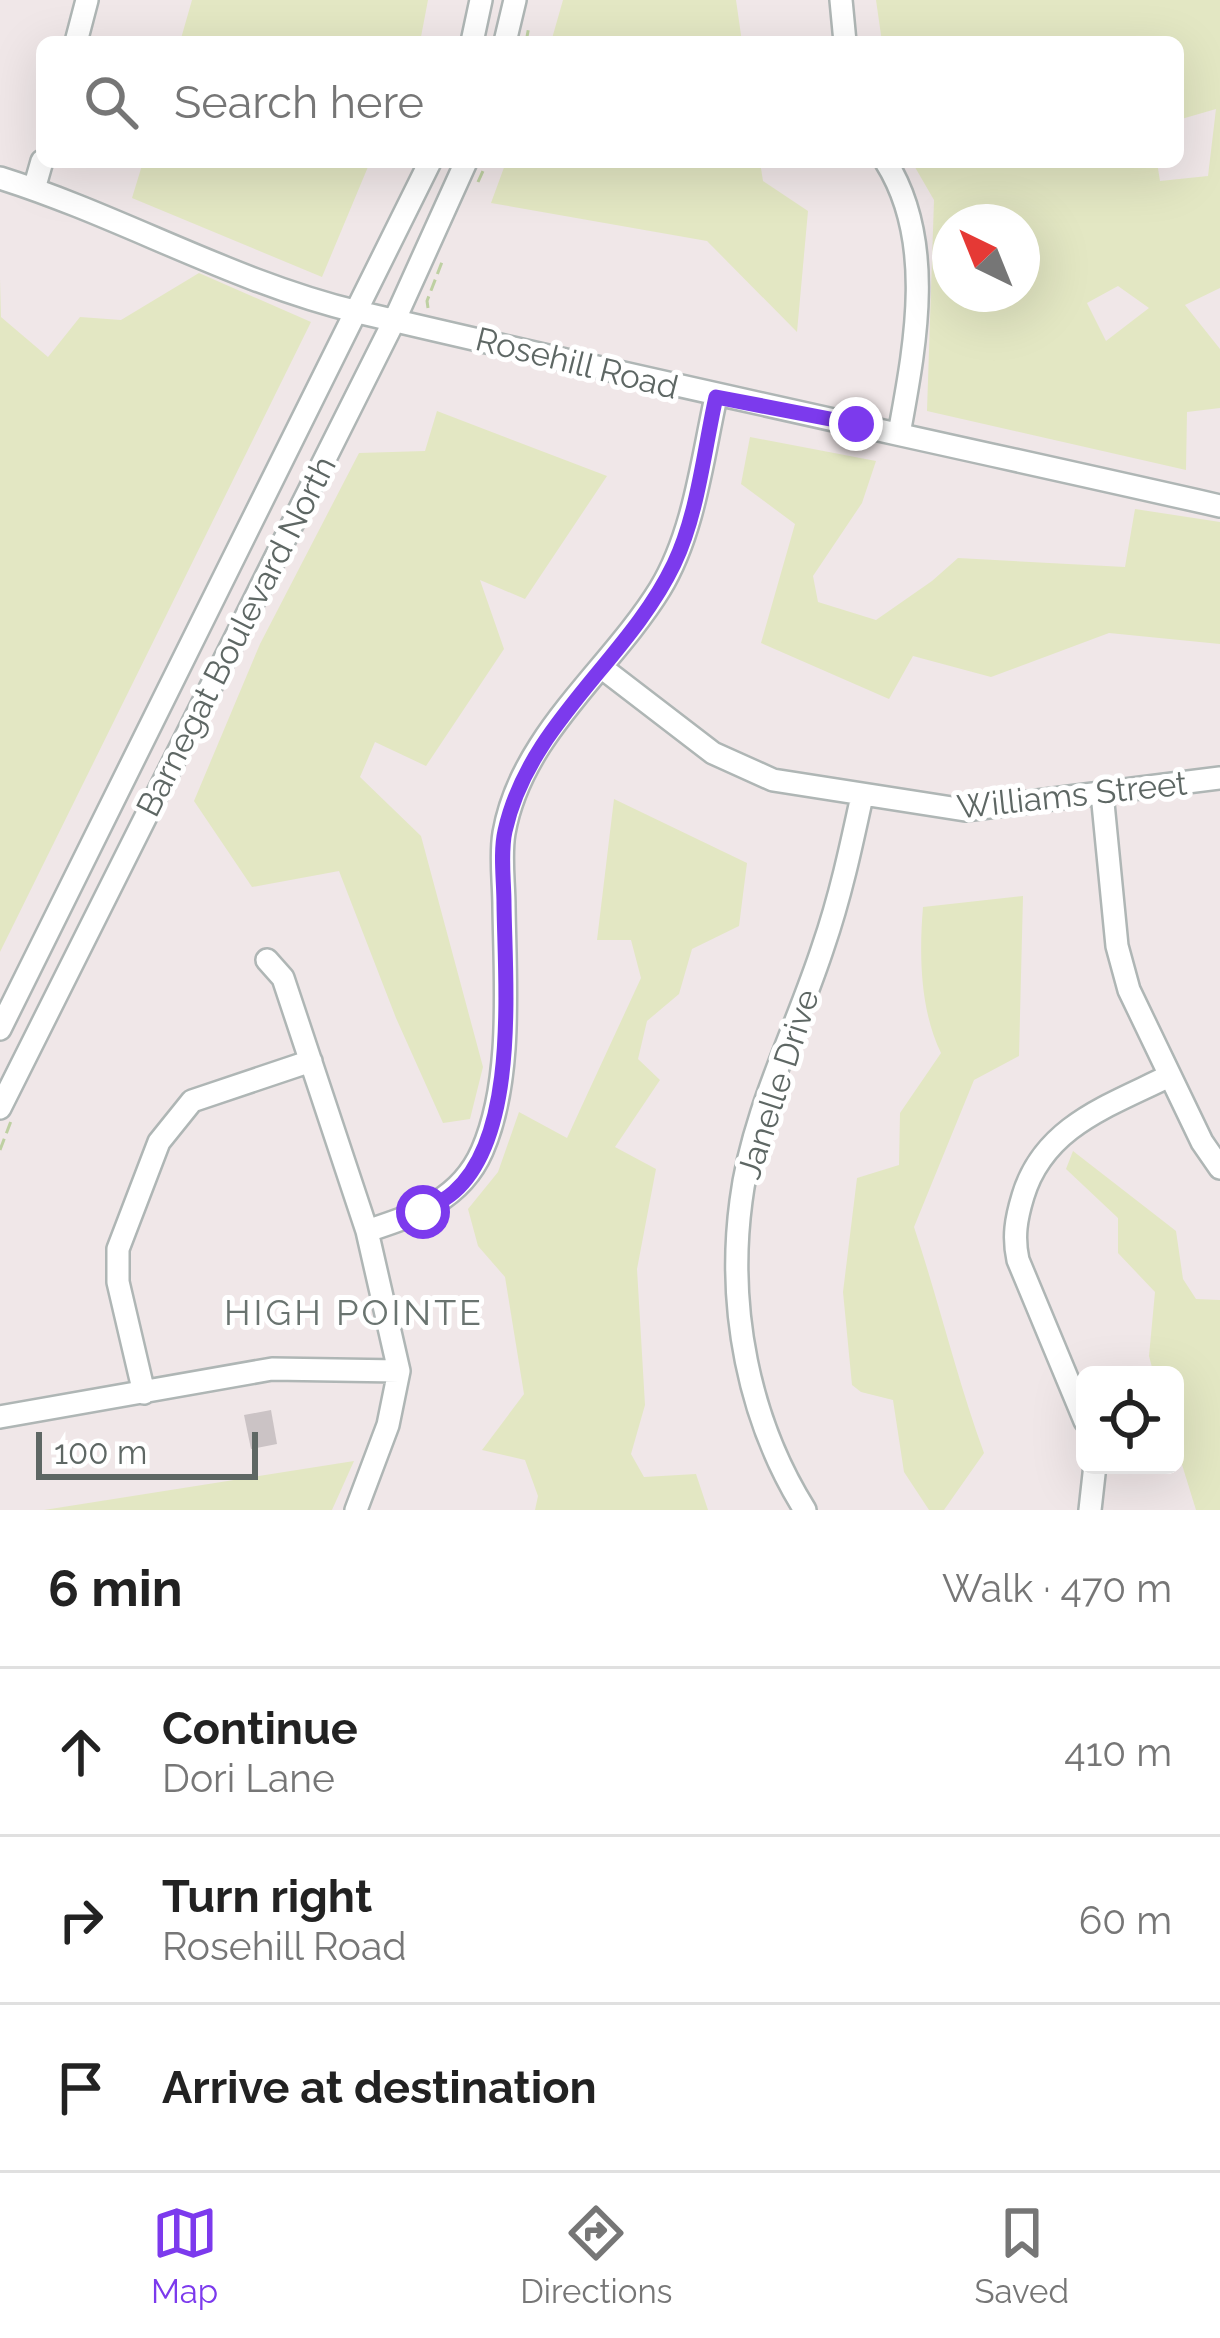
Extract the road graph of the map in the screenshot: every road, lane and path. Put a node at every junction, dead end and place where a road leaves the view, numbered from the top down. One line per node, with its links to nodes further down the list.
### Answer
1 (87, 0): 5 (street)
2 (481, 0): 6 (street)
3 (514, 0): 7 (street)
4 (841, 0): 8 (street)
5 (78, 36)
6 (473, 36)
7 (507, 36)
8 (844, 36)
9 (40, 168): 14 (street)
10 (427, 168): 17 (street, Barnegat Boulevard North)
11 (463, 168): 18 (street, Barnegat Boulevard North)
12 (890, 168): 20 (street)
13 (0, 178): 14 (street, Rosehill Road)
14 (34, 189): 17 (street, Rosehill Road)
15 (434, 288): 16 (path)
16 (424, 310)
17 (356, 311): 18 (street, Rosehill Road); 27 (street, Barnegat Boulevard North)
18 (395, 319): 19 (street, Rosehill Road); 30 (street, Barnegat Boulevard North)
19 (716, 397): 20 (street, Rosehill Road); 22 (street)
20 (899, 434): 21 (street, Rosehill Road)
21 (1220, 506)
22 (601, 667): 25 (street, Williams Street); 32 (street)
23 (1220, 778): 24 (street, Williams Street)
24 (1102, 793): 25 (street, Williams Street); 29 (street)
25 (862, 796): 39 (street, Janelle Drive)
26 (267, 960): 28 (street)
27 (0, 1029)
28 (311, 1061): 32 (street); 34 (street)
29 (1169, 1076): 31 (street); 35 (street)
30 (0, 1108)
31 (1220, 1168)
32 (367, 1232): 33 (street)
33 (399, 1371): 34 (street); 38 (street)
34 (144, 1393): 36 (street)
35 (1076, 1399)
36 (0, 1417)
37 (1094, 1474): 40 (street)
38 (356, 1510)
39 (805, 1510)
40 (1090, 1510)

